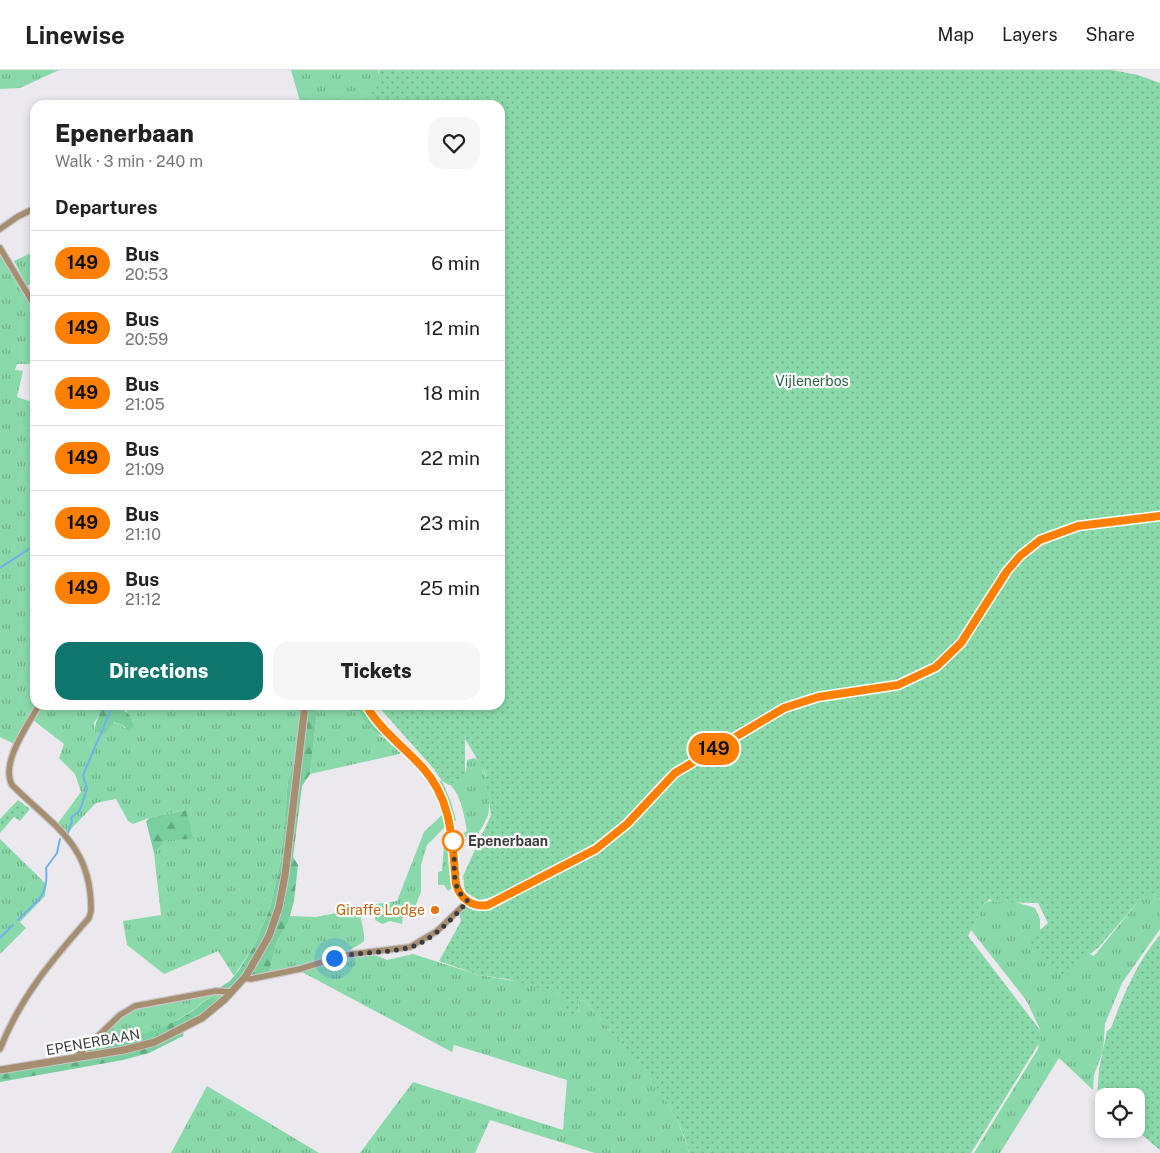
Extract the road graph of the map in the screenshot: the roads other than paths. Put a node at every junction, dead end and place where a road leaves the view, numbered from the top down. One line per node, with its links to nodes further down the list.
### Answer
1 (30, 210): 2 (street)
2 (0, 229)
3 (0, 248): 4 (street)
4 (30, 298)
5 (1160, 516): 9 (street)
6 (36, 710): 12 (street)
7 (305, 710): 10 (street, EPENERBAAN)
8 (369, 710): 9 (street)
9 (468, 901): 10 (street)
10 (244, 978): 11 (street, EPENERBAAN)
11 (232, 992): 13 (street, EPENERBAAN); 13 (street)
12 (0, 1049)
13 (75, 1058): 14 (street, EPENERBAAN)
14 (0, 1070)

